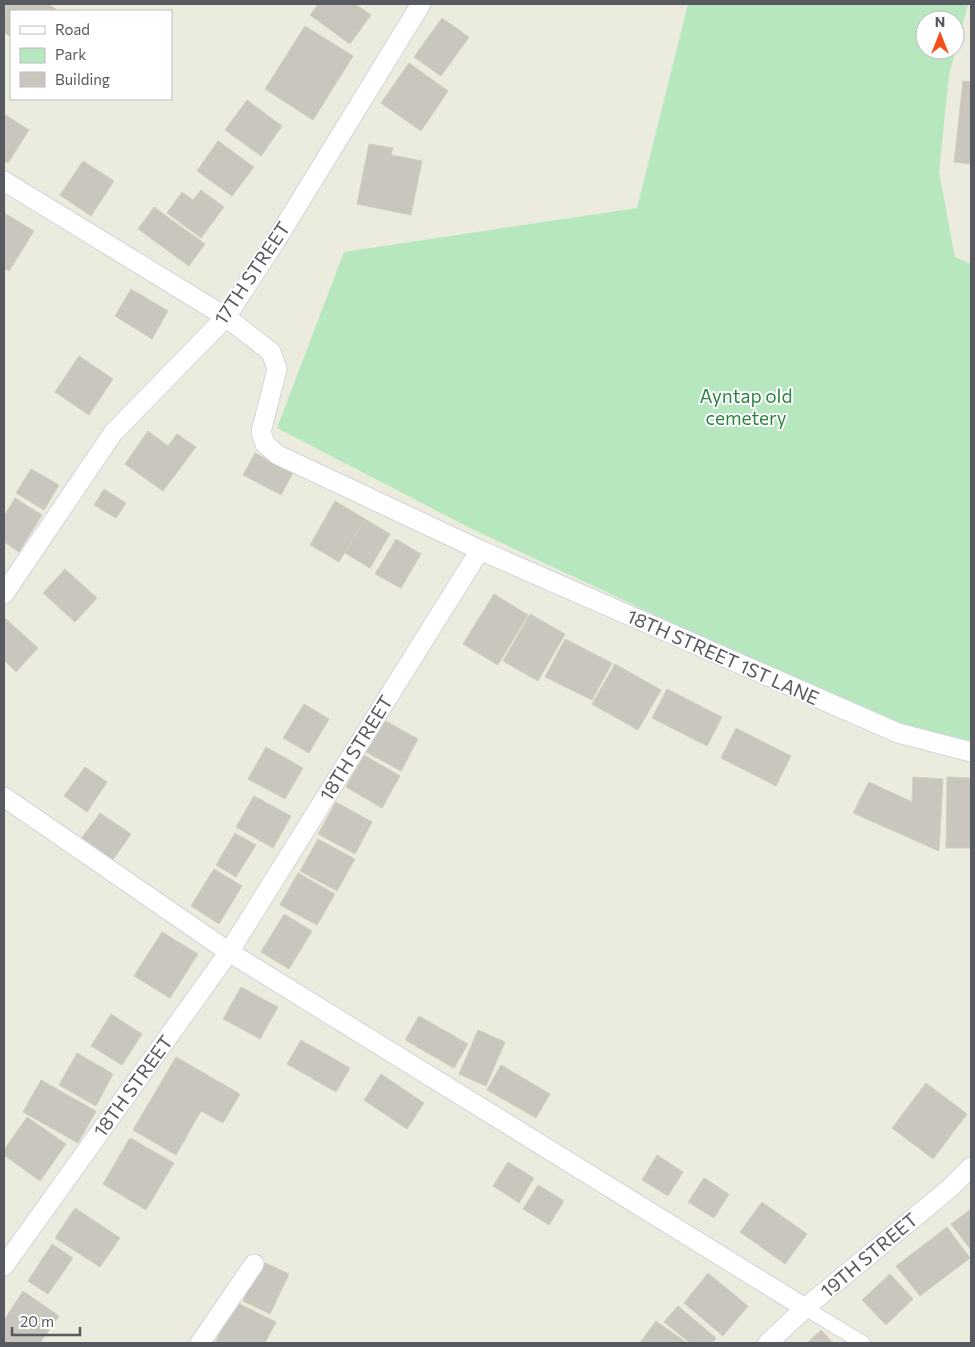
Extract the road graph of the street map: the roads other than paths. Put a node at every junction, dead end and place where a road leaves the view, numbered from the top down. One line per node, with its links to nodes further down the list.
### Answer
1 (421, 4): 3 (street, 17TH STREET)
2 (4, 181): 3 (street)
3 (226, 317): 4 (street); 5 (street, 17TH STREET)
4 (480, 550): 6 (street, 18TH STREET 1ST LANE); 8 (street, 18TH STREET)
5 (4, 594)
6 (971, 752)
7 (4, 797): 8 (street)
8 (229, 952): 11 (street, 18TH STREET); 12 (street)
9 (971, 1167): 12 (street, 19TH STREET)
10 (254, 1264): 13 (street)
11 (4, 1266)
12 (805, 1308): 14 (street, 19TH STREET); 15 (street)
13 (200, 1343)
14 (768, 1343)
15 (863, 1343)

